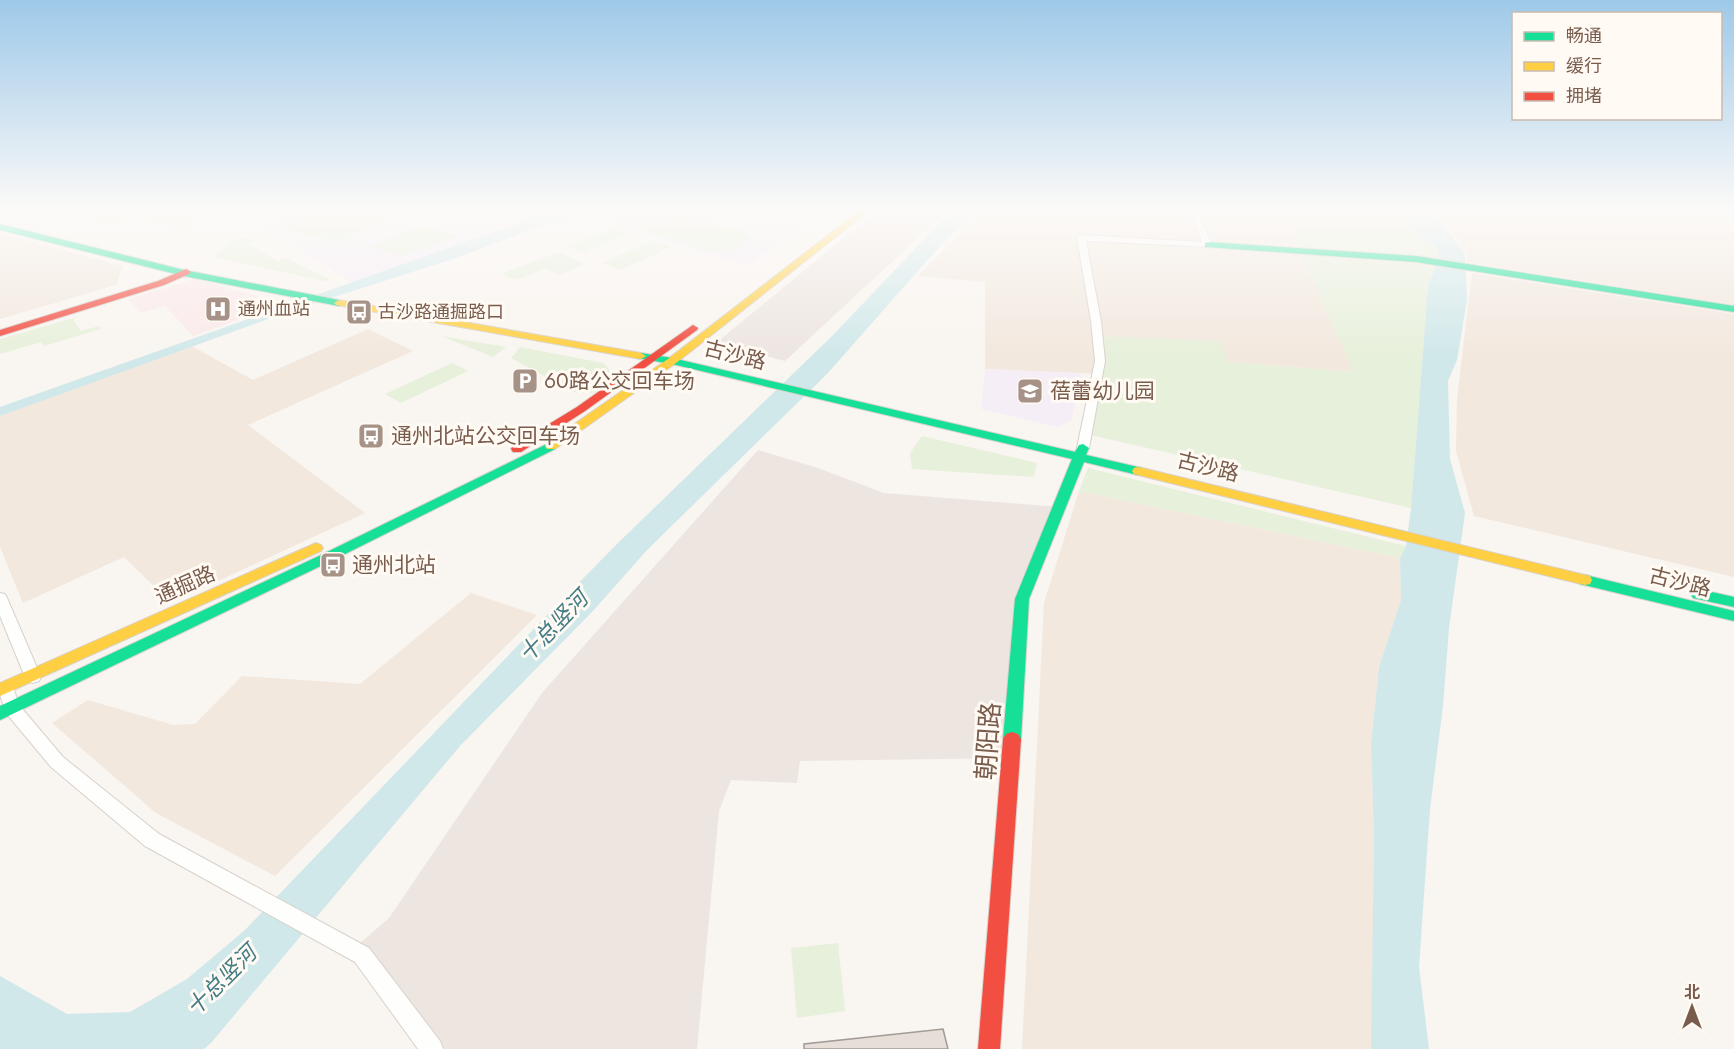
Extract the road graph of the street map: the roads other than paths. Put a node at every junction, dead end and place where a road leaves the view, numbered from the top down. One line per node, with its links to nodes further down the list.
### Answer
1 (139, 258): 7 (main road)
2 (156, 258): 7 (main road)
3 (786, 258): 11 (main road)
4 (804, 258): 12 (main road)
5 (1085, 258): 13 (street)
6 (1400, 258): 8 (main road)
7 (184, 268): 9 (main road); 10 (main road); 11 (main road)
8 (1734, 309)
9 (0, 325)
10 (0, 333)
11 (657, 354): 12 (main road, 古沙路); 18 (main road, 通掘路)
12 (676, 358): 13 (main road, 古沙路); 20 (main road, 通掘路)
13 (1082, 453): 14 (main road, 古沙路); 22 (main road, 朝阳路)
14 (1491, 551): 16 (main road, 古沙路); 17 (main road, 古沙路)
15 (0, 598): 18 (street)
16 (1734, 602)
17 (1734, 616)
18 (33, 677): 19 (main road, 通掘路)
19 (3, 689): 20 (street)
20 (6, 711): 21 (street)
21 (432, 1049)
22 (989, 1049)

